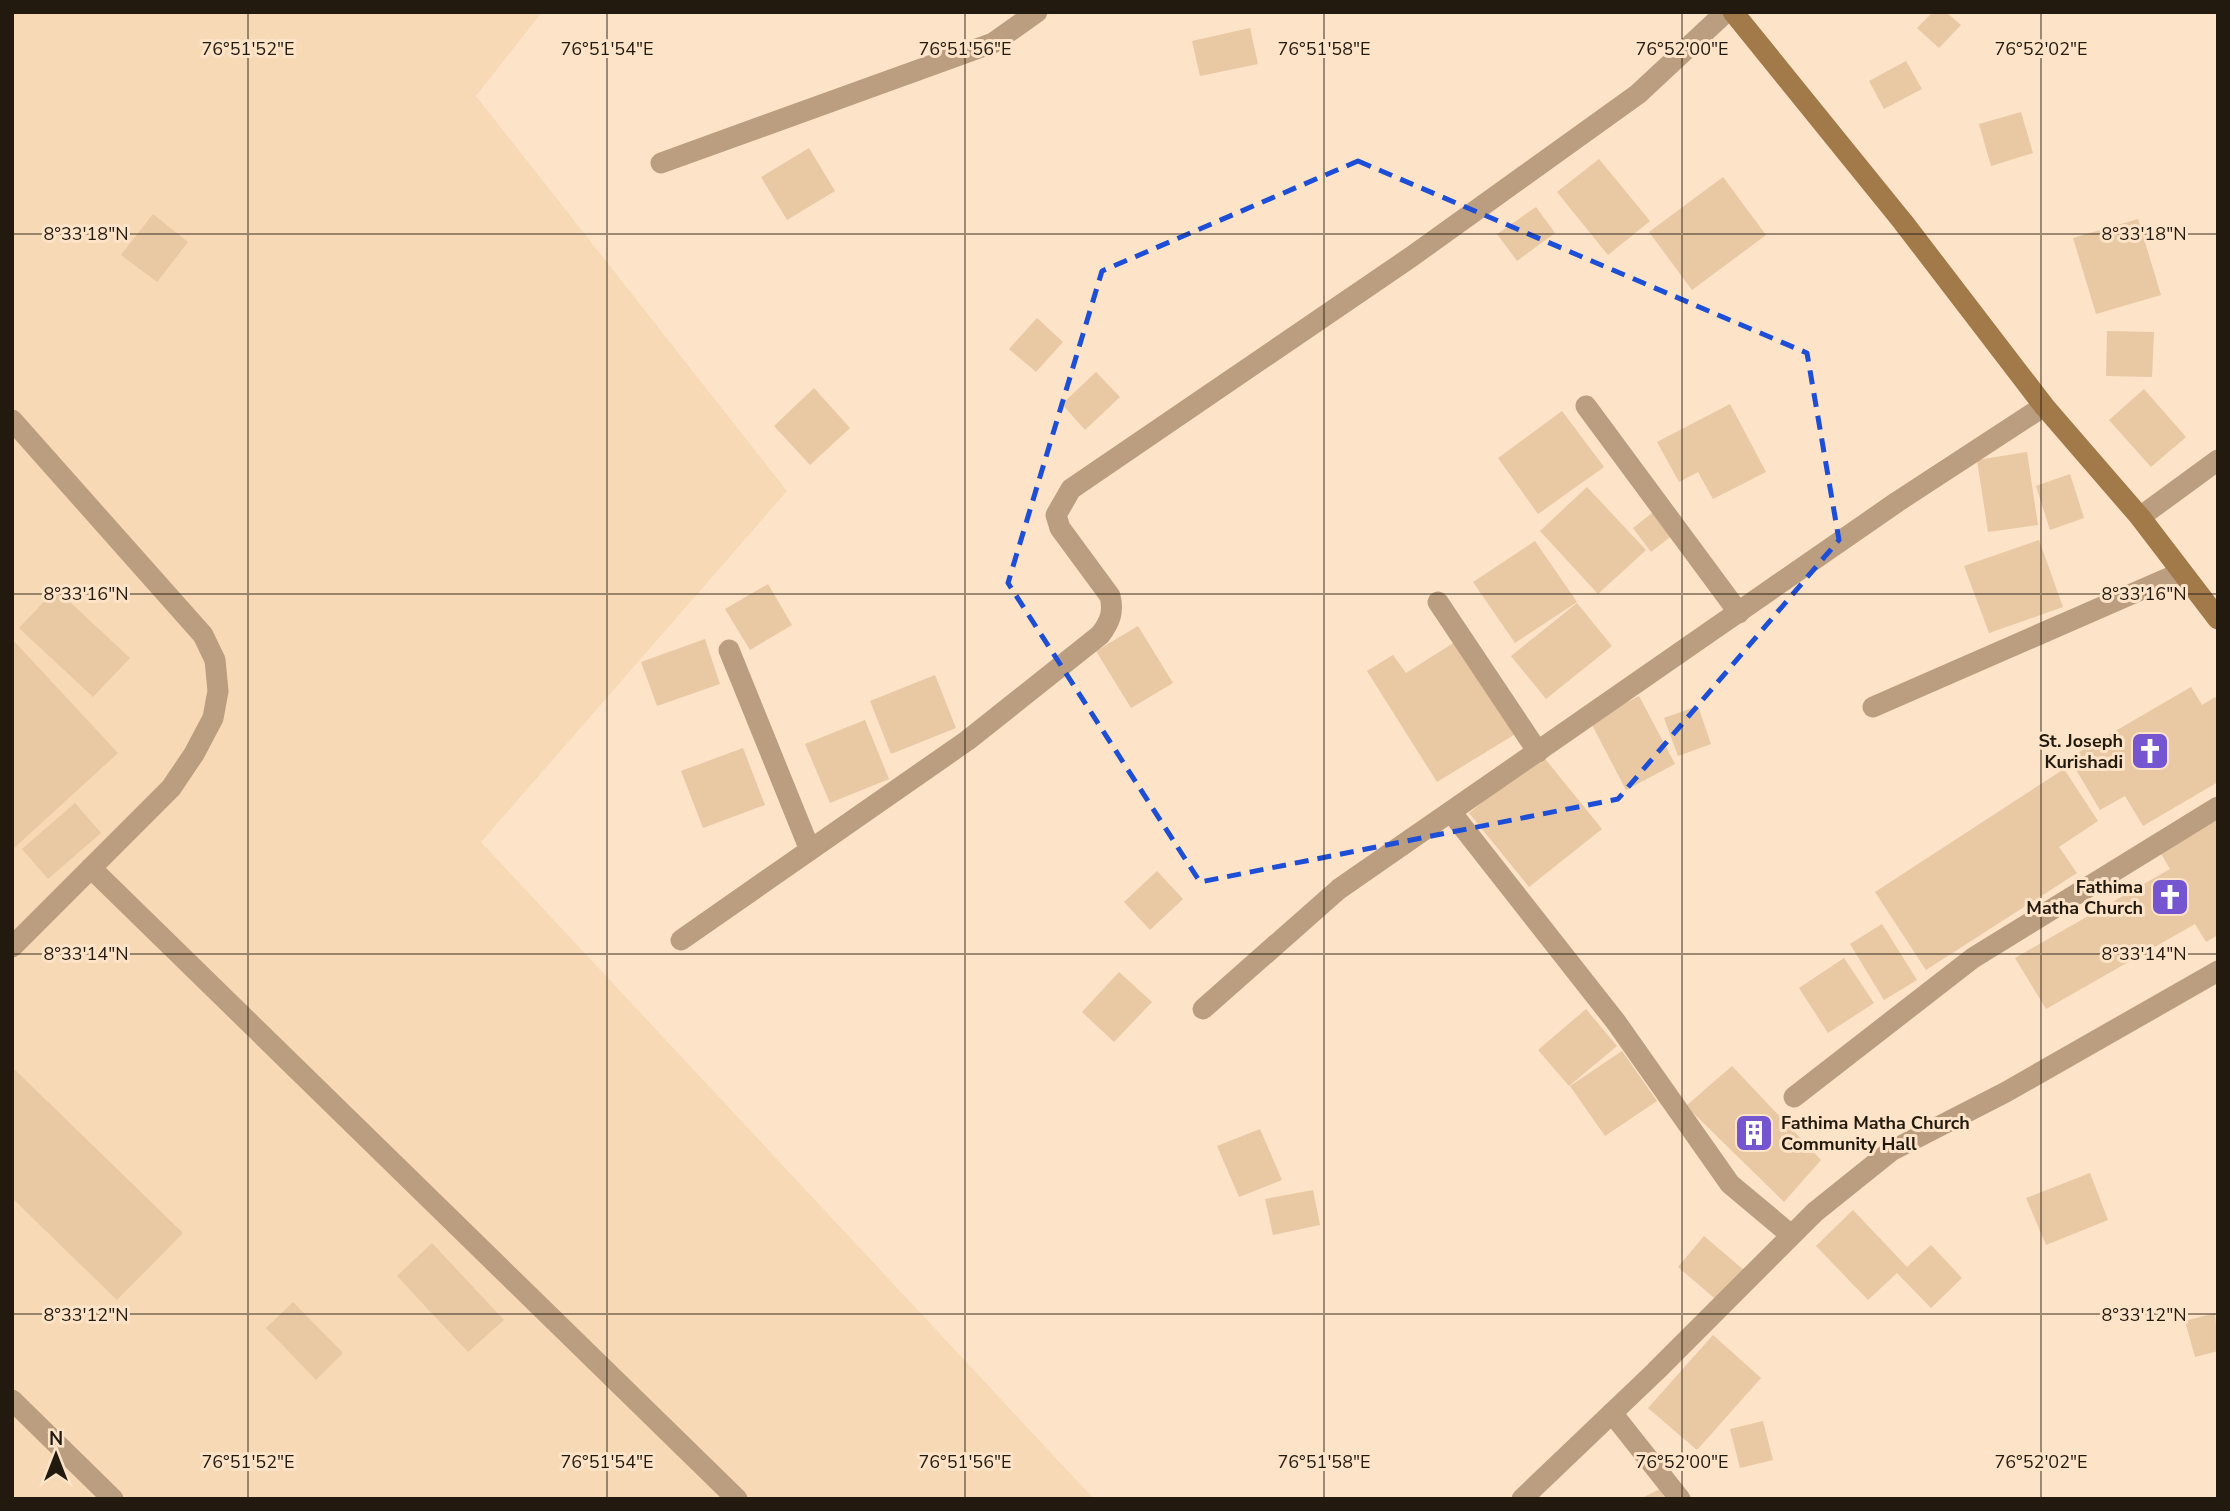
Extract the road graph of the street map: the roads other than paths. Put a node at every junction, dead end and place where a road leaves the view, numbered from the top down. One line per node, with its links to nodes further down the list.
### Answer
1 (1037, 12): 4 (street)
2 (1726, 12): 19 (street)
3 (1733, 12): 6 (street)
4 (661, 163)
5 (1586, 406): 12 (street)
6 (2045, 406): 9 (street); 12 (street)
7 (12, 420): 20 (street)
8 (2218, 460): 9 (street)
9 (2140, 517): 10 (street)
10 (2182, 572): 13 (street); 15 (street)
11 (1438, 602): 16 (street)
12 (1738, 612): 16 (street)
13 (2218, 619)
14 (729, 650): 19 (street)
15 (1873, 707)
16 (1538, 752): 18 (street)
17 (2218, 807): 25 (street)
18 (1451, 812): 24 (street); 26 (street)
19 (810, 850): 21 (street)
20 (91, 868): 22 (street); 30 (street)
21 (681, 940)
22 (12, 947)
23 (2218, 971): 26 (street)
24 (1203, 1009)
25 (1794, 1097)
26 (1791, 1235): 28 (street)
27 (12, 1399): 29 (street)
28 (1612, 1413): 31 (street); 32 (street)
29 (113, 1499)
30 (737, 1499)
31 (1522, 1499)
32 (1680, 1499)

